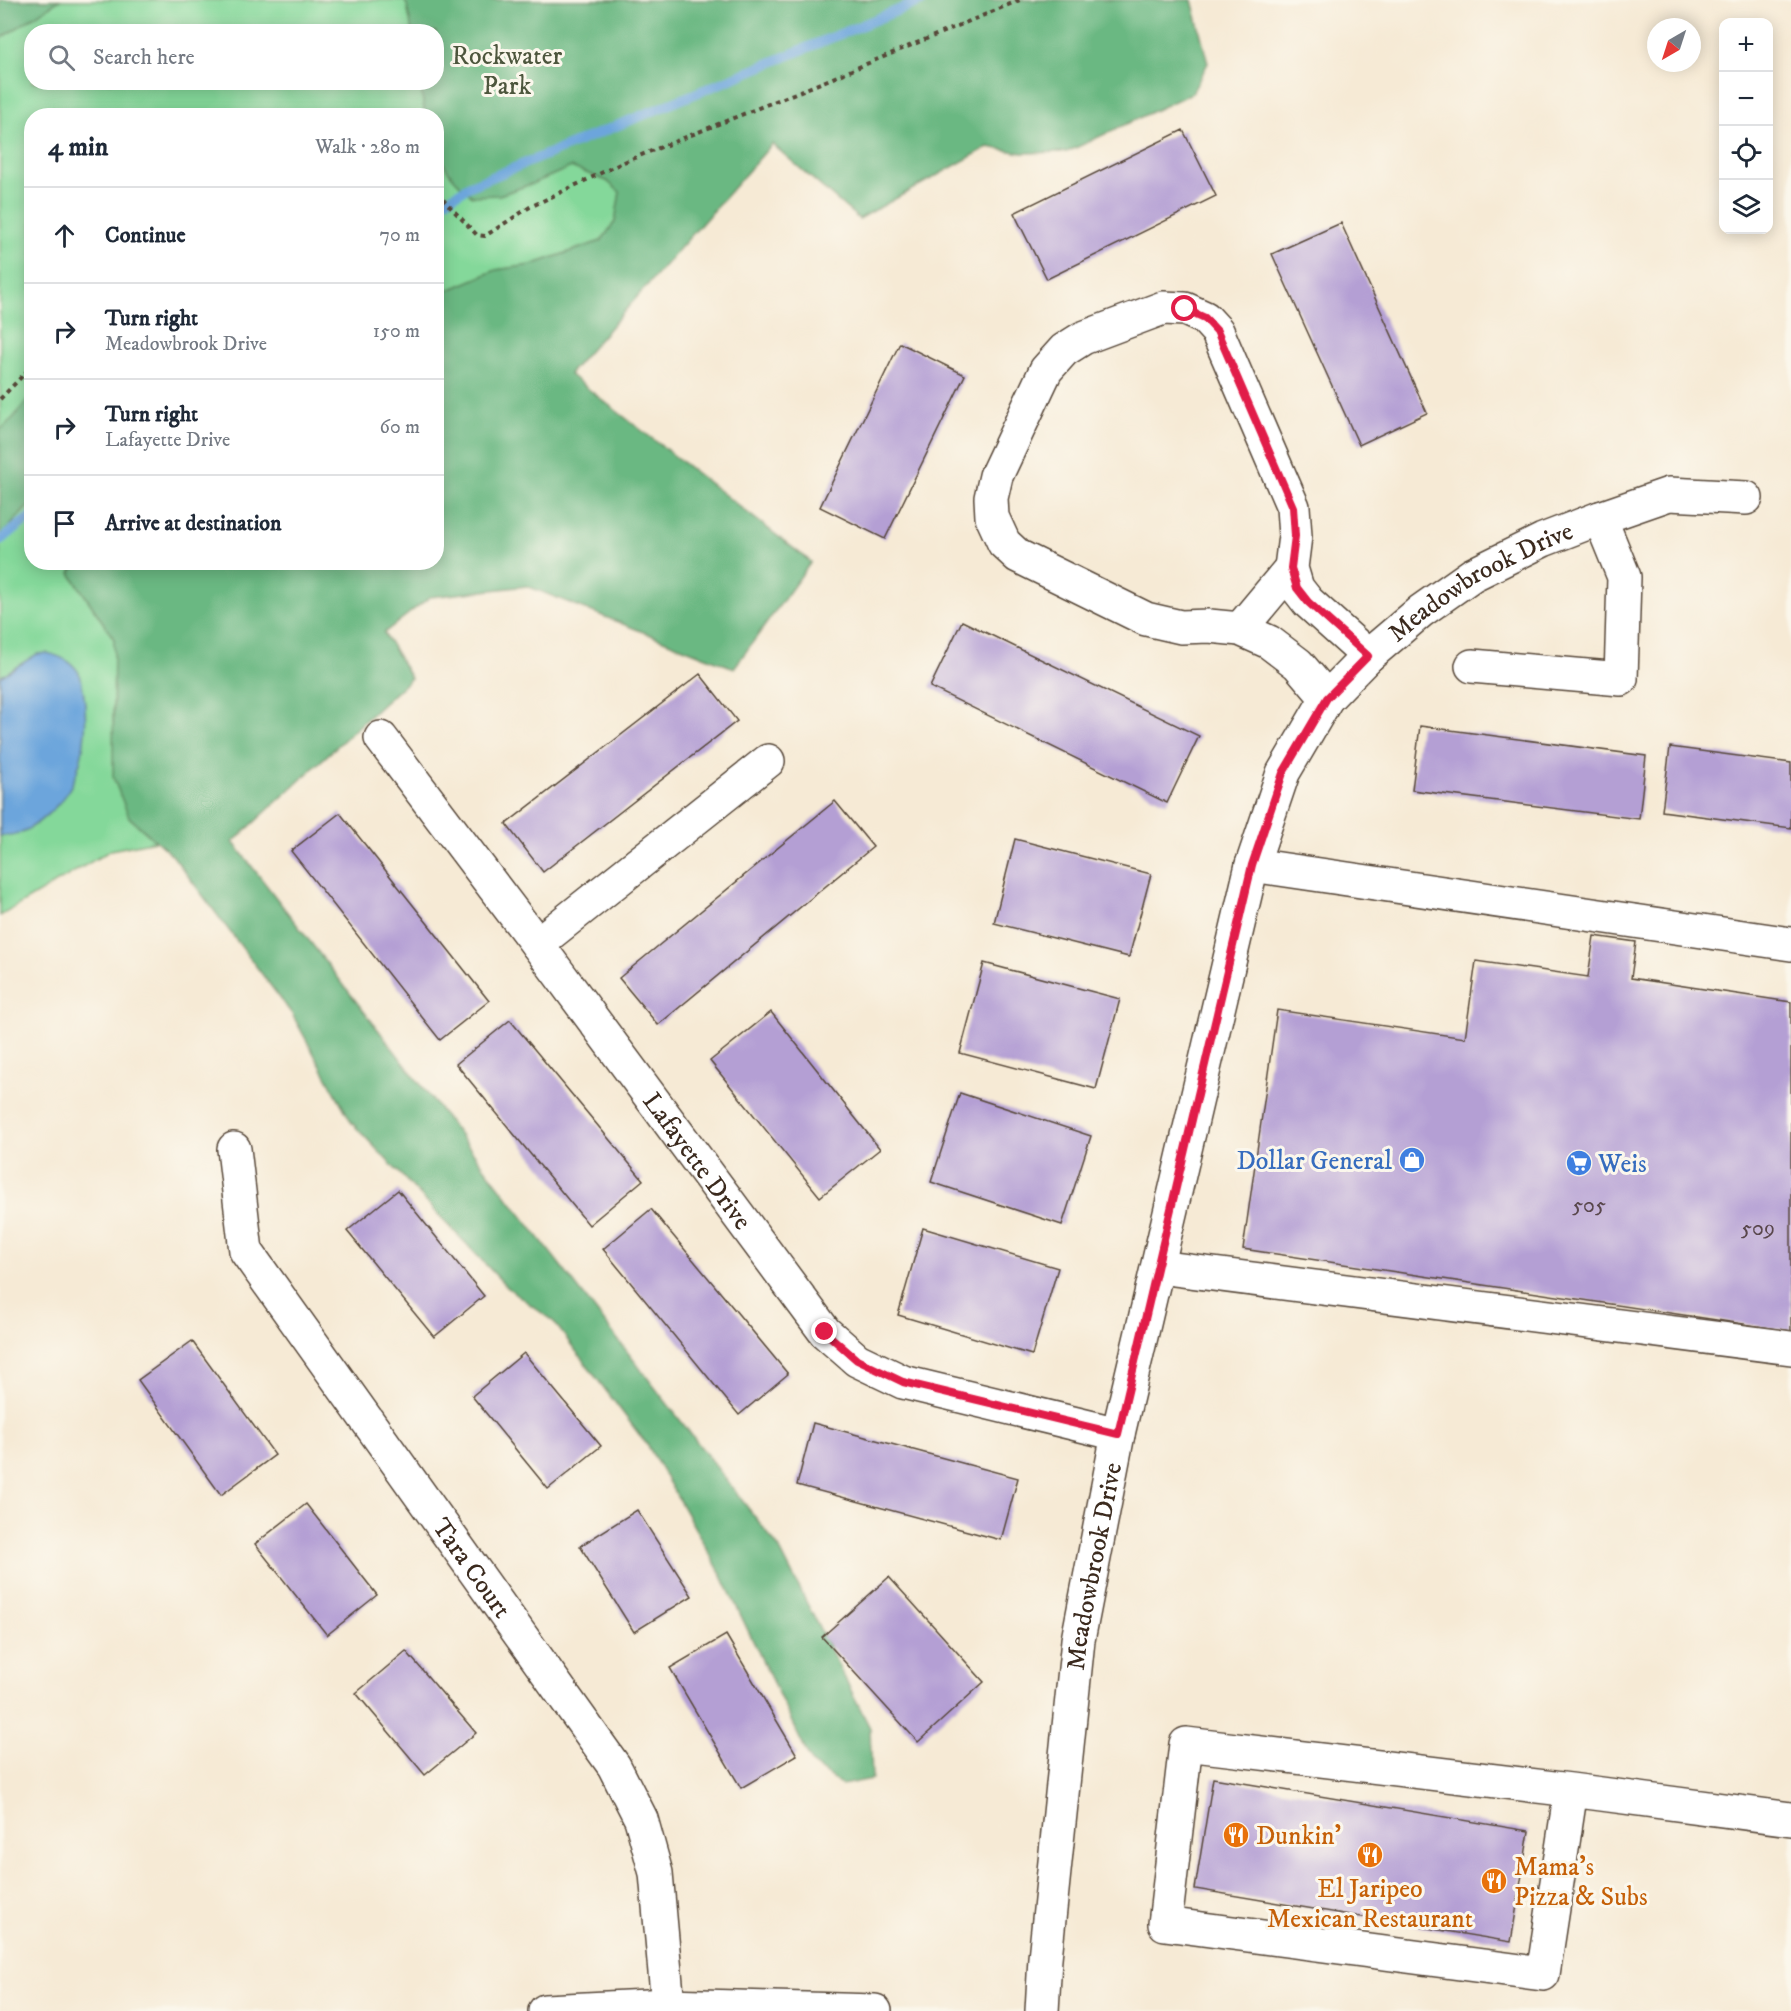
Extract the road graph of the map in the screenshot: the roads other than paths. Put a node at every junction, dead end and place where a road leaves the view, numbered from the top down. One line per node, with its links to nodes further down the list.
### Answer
1 (1746, 498): 2 (street, Meadowbrook Drive)
2 (1600, 518): 5 (street, Meadowbrook Drive); 6 (street)
3 (1291, 568): 4 (street); 4 (street); 5 (street)
4 (1240, 629): 7 (street)
5 (1368, 656): 7 (street, Meadowbrook Drive)
6 (1472, 666)
7 (1327, 698): 10 (street, Meadowbrook Drive)
8 (381, 738): 11 (street, Lafayette Drive)
9 (768, 761): 11 (street)
10 (1252, 865): 12 (street); 14 (street, Meadowbrook Drive)
11 (537, 944): 16 (street, Lafayette Drive)
12 (1791, 944)
13 (234, 1149): 19 (street, Tara Court)
14 (1158, 1268): 15 (street); 16 (street, Meadowbrook Drive)
15 (1791, 1348)
16 (1118, 1434): 22 (street, Meadowbrook Drive)
17 (1571, 1790): 17 (street); 18 (street)
18 (1791, 1819)
19 (668, 2005): 20 (street); 21 (street)
20 (545, 2011)
21 (875, 2011)
22 (1042, 2011)

